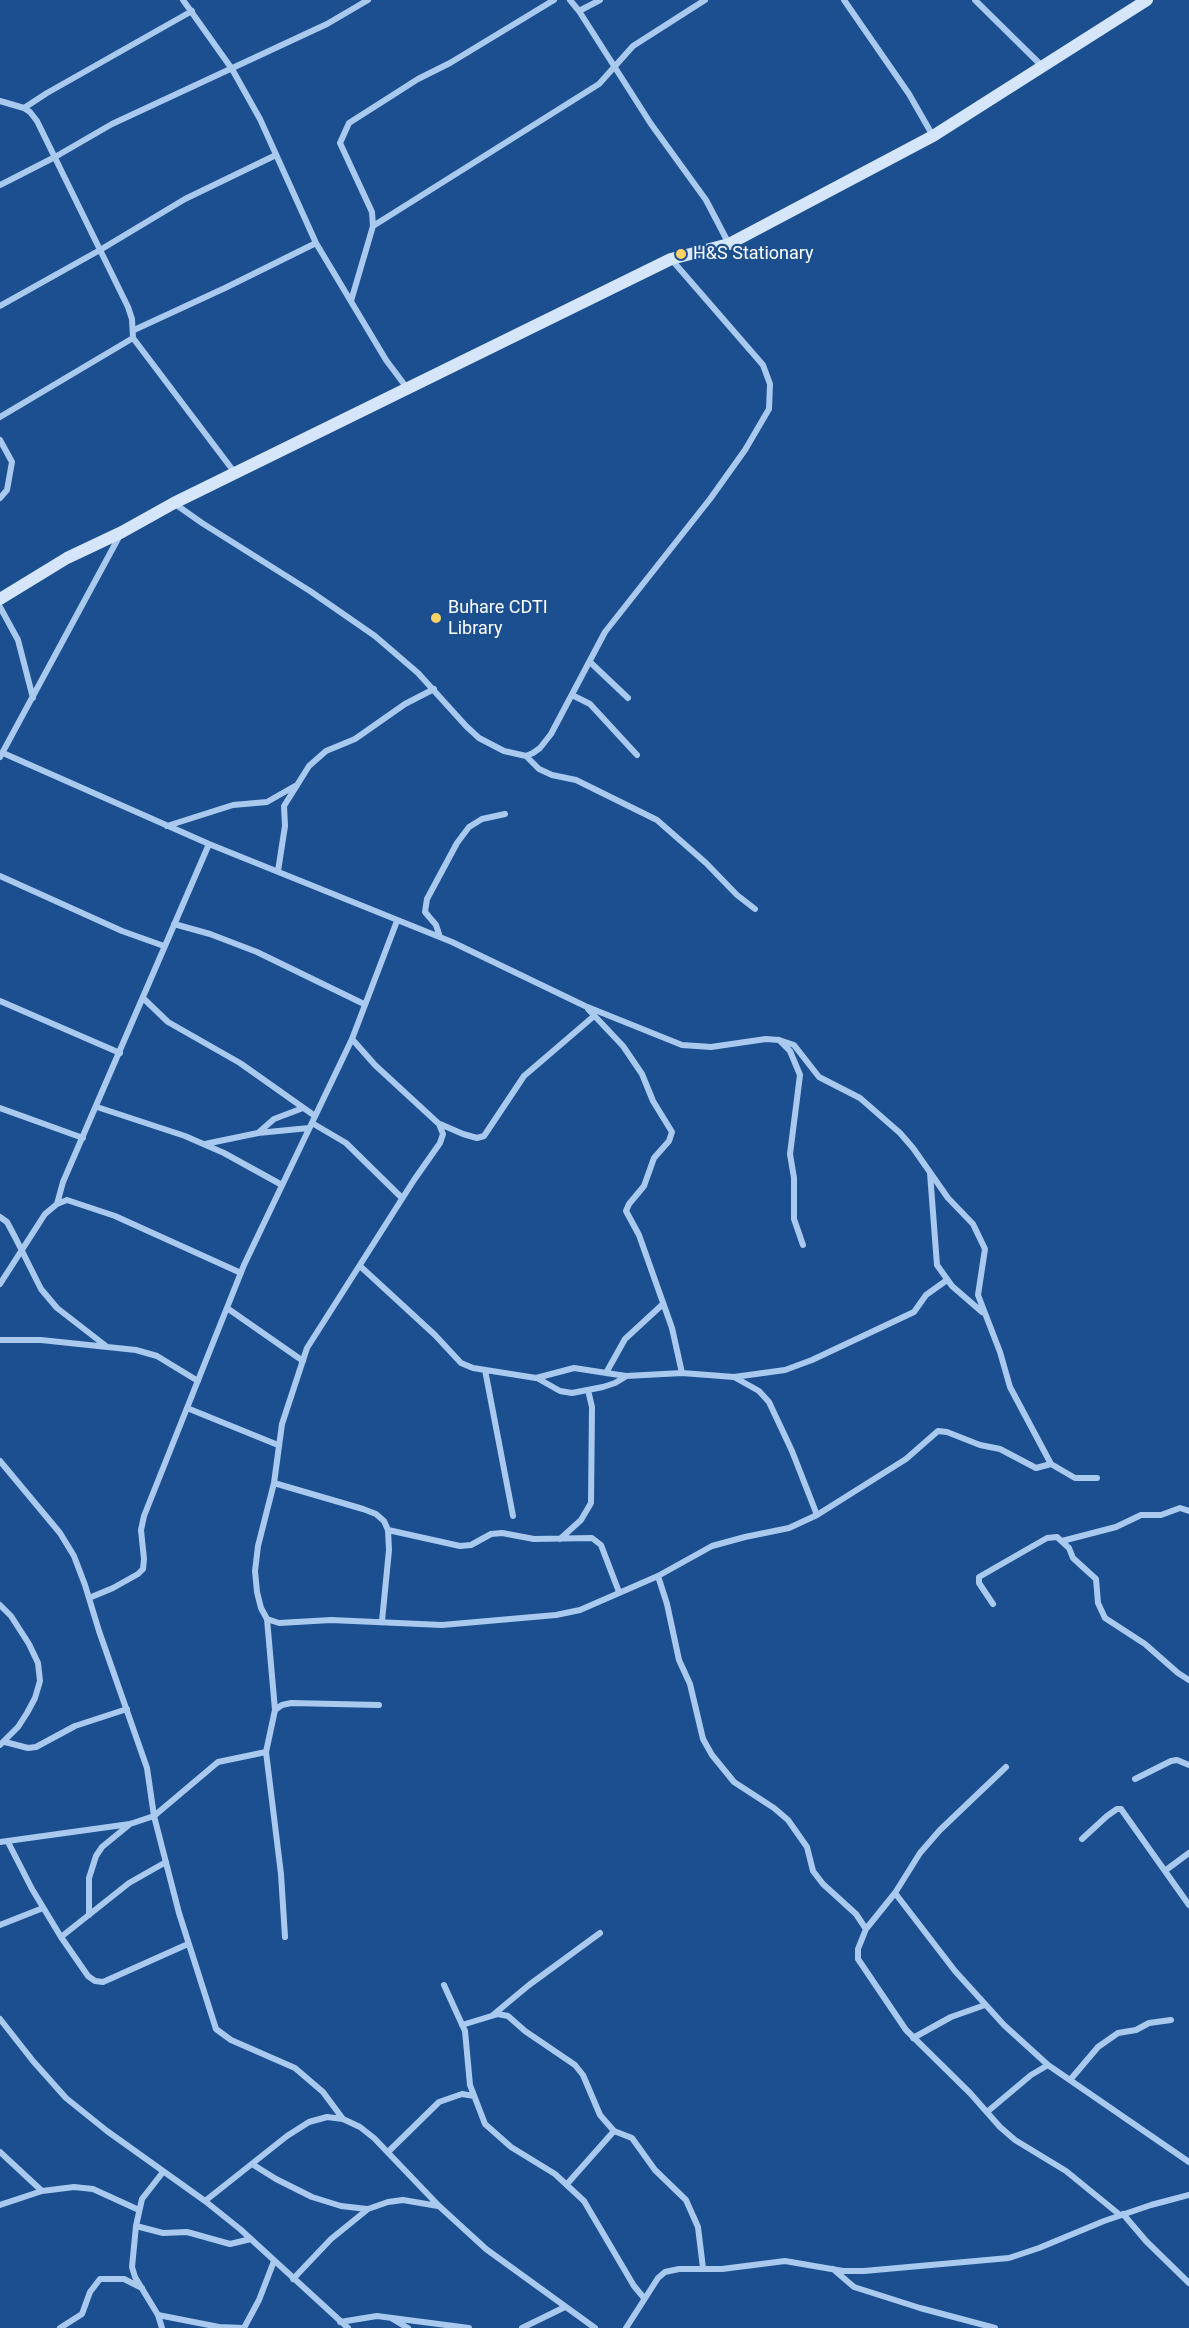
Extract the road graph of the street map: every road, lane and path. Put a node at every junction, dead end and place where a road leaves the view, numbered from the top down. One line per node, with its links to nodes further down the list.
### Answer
1 (183, 0): 10 (street)
2 (368, 0): 14 (street)
3 (554, 0): 21 (street)
4 (570, 0): 11 (street)
5 (600, 0): 11 (street)
6 (705, 0): 12 (street)
7 (844, 0): 17 (street)
8 (975, 0): 13 (street)
9 (1148, 0): 13 (main road)
10 (192, 11): 14 (street); 16 (street)
11 (579, 11): 12 (street)
12 (615, 66): 21 (street); 23 (street)
13 (1043, 67): 17 (main road)
14 (232, 69): 18 (street); 19 (street)
15 (0, 101): 16 (street)
16 (24, 108): 19 (street)
17 (933, 136): 23 (main road)
18 (276, 155): 22 (street); 24 (street)
19 (55, 157): 20 (street); 24 (street)
20 (0, 185)
21 (374, 226): 26 (street)
22 (316, 243): 26 (street); 28 (street)
23 (729, 244): 25 (main road)
24 (100, 250): 27 (street); 28 (street)
25 (670, 259): 30 (main road); 39 (street)
26 (351, 302): 30 (street)
27 (0, 306)
28 (134, 330): 29 (street)
29 (133, 338): 31 (street); 33 (street)
30 (408, 389): 33 (main road)
31 (0, 417)
32 (0, 440): 34 (street)
33 (235, 473): 35 (main road)
34 (0, 498)
35 (174, 503): 36 (main road); 40 (street)
36 (122, 532): 37 (main road); 42 (street)
37 (0, 599)
38 (0, 607): 42 (street)
39 (590, 662): 41 (street); 43 (street)
40 (434, 689): 46 (street); 47 (street)
41 (572, 695): 44 (street); 46 (street)
42 (33, 698): 45 (street)
43 (628, 698)
44 (638, 754)
45 (1, 755): 49 (street)
46 (526, 756): 53 (street)
47 (295, 786): 49 (street); 51 (street)
48 (505, 814): 56 (street)
49 (167, 826): 50 (street)
50 (208, 844): 51 (street); 55 (street)
51 (278, 871): 54 (street)
52 (0, 876): 57 (street)
53 (755, 909)
54 (397, 921): 56 (street); 60 (street)
55 (174, 924): 57 (street); 60 (street)
56 (440, 937): 61 (street)
57 (164, 946): 58 (street)
58 (143, 998): 65 (street); 68 (street)
59 (0, 1001): 65 (street)
60 (364, 1004): 63 (street)
61 (585, 1006): 62 (street); 64 (street)
62 (594, 1016): 70 (street); 86 (street)
63 (352, 1039): 69 (street); 70 (street)
64 (779, 1040): 75 (street); 80 (street)
65 (120, 1053): 66 (street)
66 (97, 1107): 73 (street); 74 (street)
67 (0, 1108): 73 (street)
68 (303, 1108): 69 (street); 72 (street)
69 (315, 1116): 71 (street)
70 (439, 1124): 77 (street)
71 (310, 1125): 72 (street); 76 (street); 77 (street)
72 (258, 1133): 74 (street)
73 (83, 1138): 78 (street)
74 (204, 1145): 76 (street)
75 (930, 1172): 84 (street); 88 (street)
76 (282, 1185): 83 (street)
77 (402, 1198): 82 (street)
78 (57, 1204): 81 (street); 83 (street)
79 (0, 1217): 81 (street)
80 (803, 1245)
81 (22, 1251): 85 (street); 90 (street)
82 (360, 1266): 91 (street); 92 (street)
83 (241, 1273): 87 (street)
84 (947, 1280): 88 (street); 96 (street)
85 (0, 1284)
86 (663, 1304): 93 (street); 94 (street)
87 (227, 1308): 91 (street); 98 (street)
88 (984, 1315): 103 (street)
89 (0, 1340): 90 (street)
90 (106, 1346): 98 (street)
91 (303, 1361): 101 (street)
92 (485, 1370): 97 (street); 108 (street)
93 (606, 1373): 95 (street); 97 (street)
94 (682, 1373): 95 (street); 96 (street)
95 (626, 1376): 99 (street)
96 (735, 1377): 107 (street)
97 (536, 1378): 99 (street)
98 (198, 1381): 100 (street)
99 (588, 1390): 110 (street)
100 (187, 1408): 101 (street); 114 (street)
101 (278, 1445): 105 (street)
102 (0, 1461): 114 (street)
103 (1051, 1464): 104 (street); 107 (street)
104 (1097, 1478)
105 (274, 1483): 109 (street); 117 (street)
106 (1189, 1511): 111 (street)
107 (817, 1515): 112 (street)
108 (513, 1516)
109 (388, 1530): 110 (street); 118 (street)
110 (560, 1540): 113 (street)
111 (1062, 1541): 115 (street); 119 (street)
112 (658, 1576): 113 (street); 140 (street)
113 (619, 1592): 118 (street)
114 (89, 1598): 121 (street)
115 (993, 1604)
116 (0, 1605): 123 (street)
117 (267, 1619): 118 (street); 122 (street)
118 (382, 1621)
119 (1189, 1680)
120 (379, 1705): 122 (street)
121 (128, 1709): 123 (street); 128 (street)
122 (275, 1710): 124 (street)
123 (2, 1744)
124 (266, 1752): 128 (street); 142 (street)
125 (1189, 1765): 127 (street)
126 (1005, 1767): 135 (street)
127 (1135, 1779)
128 (154, 1816): 129 (street); 133 (street)
129 (130, 1824): 131 (street); 138 (street)
130 (1082, 1839): 134 (street)
131 (4, 1842): 137 (street)
132 (1189, 1853): 134 (street)
133 (166, 1862): 138 (street); 144 (street)
134 (1166, 1870): 136 (street)
135 (896, 1893): 140 (street); 146 (street)
136 (1189, 1905)
137 (43, 1908): 139 (street); 143 (street)
138 (89, 1915): 143 (street)
139 (0, 1925)
140 (866, 1929): 152 (street)
141 (600, 1933): 147 (street)
142 (285, 1937)
143 (61, 1938): 144 (street)
144 (188, 1944): 157 (street)
145 (444, 1985): 150 (street)
146 (985, 2005): 152 (street); 153 (street)
147 (492, 2016): 150 (street); 158 (street)
148 (0, 2019): 151 (street)
149 (1171, 2020): 154 (street)
150 (462, 2025): 155 (street)
151 (3, 2029): 163 (street)
152 (913, 2038): 156 (street)
153 (1048, 2065): 154 (street); 156 (street)
154 (1070, 2080): 161 (street)
155 (474, 2096): 160 (street); 164 (street)
156 (987, 2112): 172 (street)
157 (343, 2119): 160 (street); 162 (street)
158 (614, 2131): 164 (street); 176 (street)
159 (0, 2152): 165 (street)
160 (388, 2152): 169 (street)
161 (1189, 2162)
162 (252, 2164): 167 (street); 170 (street)
163 (163, 2172): 167 (street); 171 (street)
164 (567, 2184): 181 (street)
165 (42, 2191): 168 (street); 171 (street)
166 (1189, 2195): 172 (street)
167 (205, 2201): 174 (street)
168 (0, 2205)
169 (439, 2206): 170 (street); 182 (street)
170 (368, 2209): 178 (street)
171 (139, 2210): 173 (street)
172 (1122, 2215): 177 (street); 179 (street)
173 (136, 2226): 174 (street); 180 (street)
174 (251, 2239): 175 (street)
175 (274, 2261): 178 (street); 188 (street)
176 (703, 2268): 177 (street); 181 (street)
177 (833, 2269): 195 (street)
178 (293, 2279): 185 (street)
179 (1189, 2283)
180 (143, 2288): 183 (street); 186 (street)
181 (644, 2298): 194 (street)
182 (565, 2307): 192 (street); 193 (street)
183 (158, 2314): 187 (street); 188 (street)
184 (387, 2316): 185 (street); 190 (street); 191 (street)
185 (340, 2322): 189 (street)
186 (60, 2328)
187 (162, 2328)
188 (244, 2328)
189 (348, 2328)
190 (408, 2328)
191 (470, 2328)
192 (522, 2328)
193 (595, 2328)
194 (626, 2328)
195 (995, 2328)

